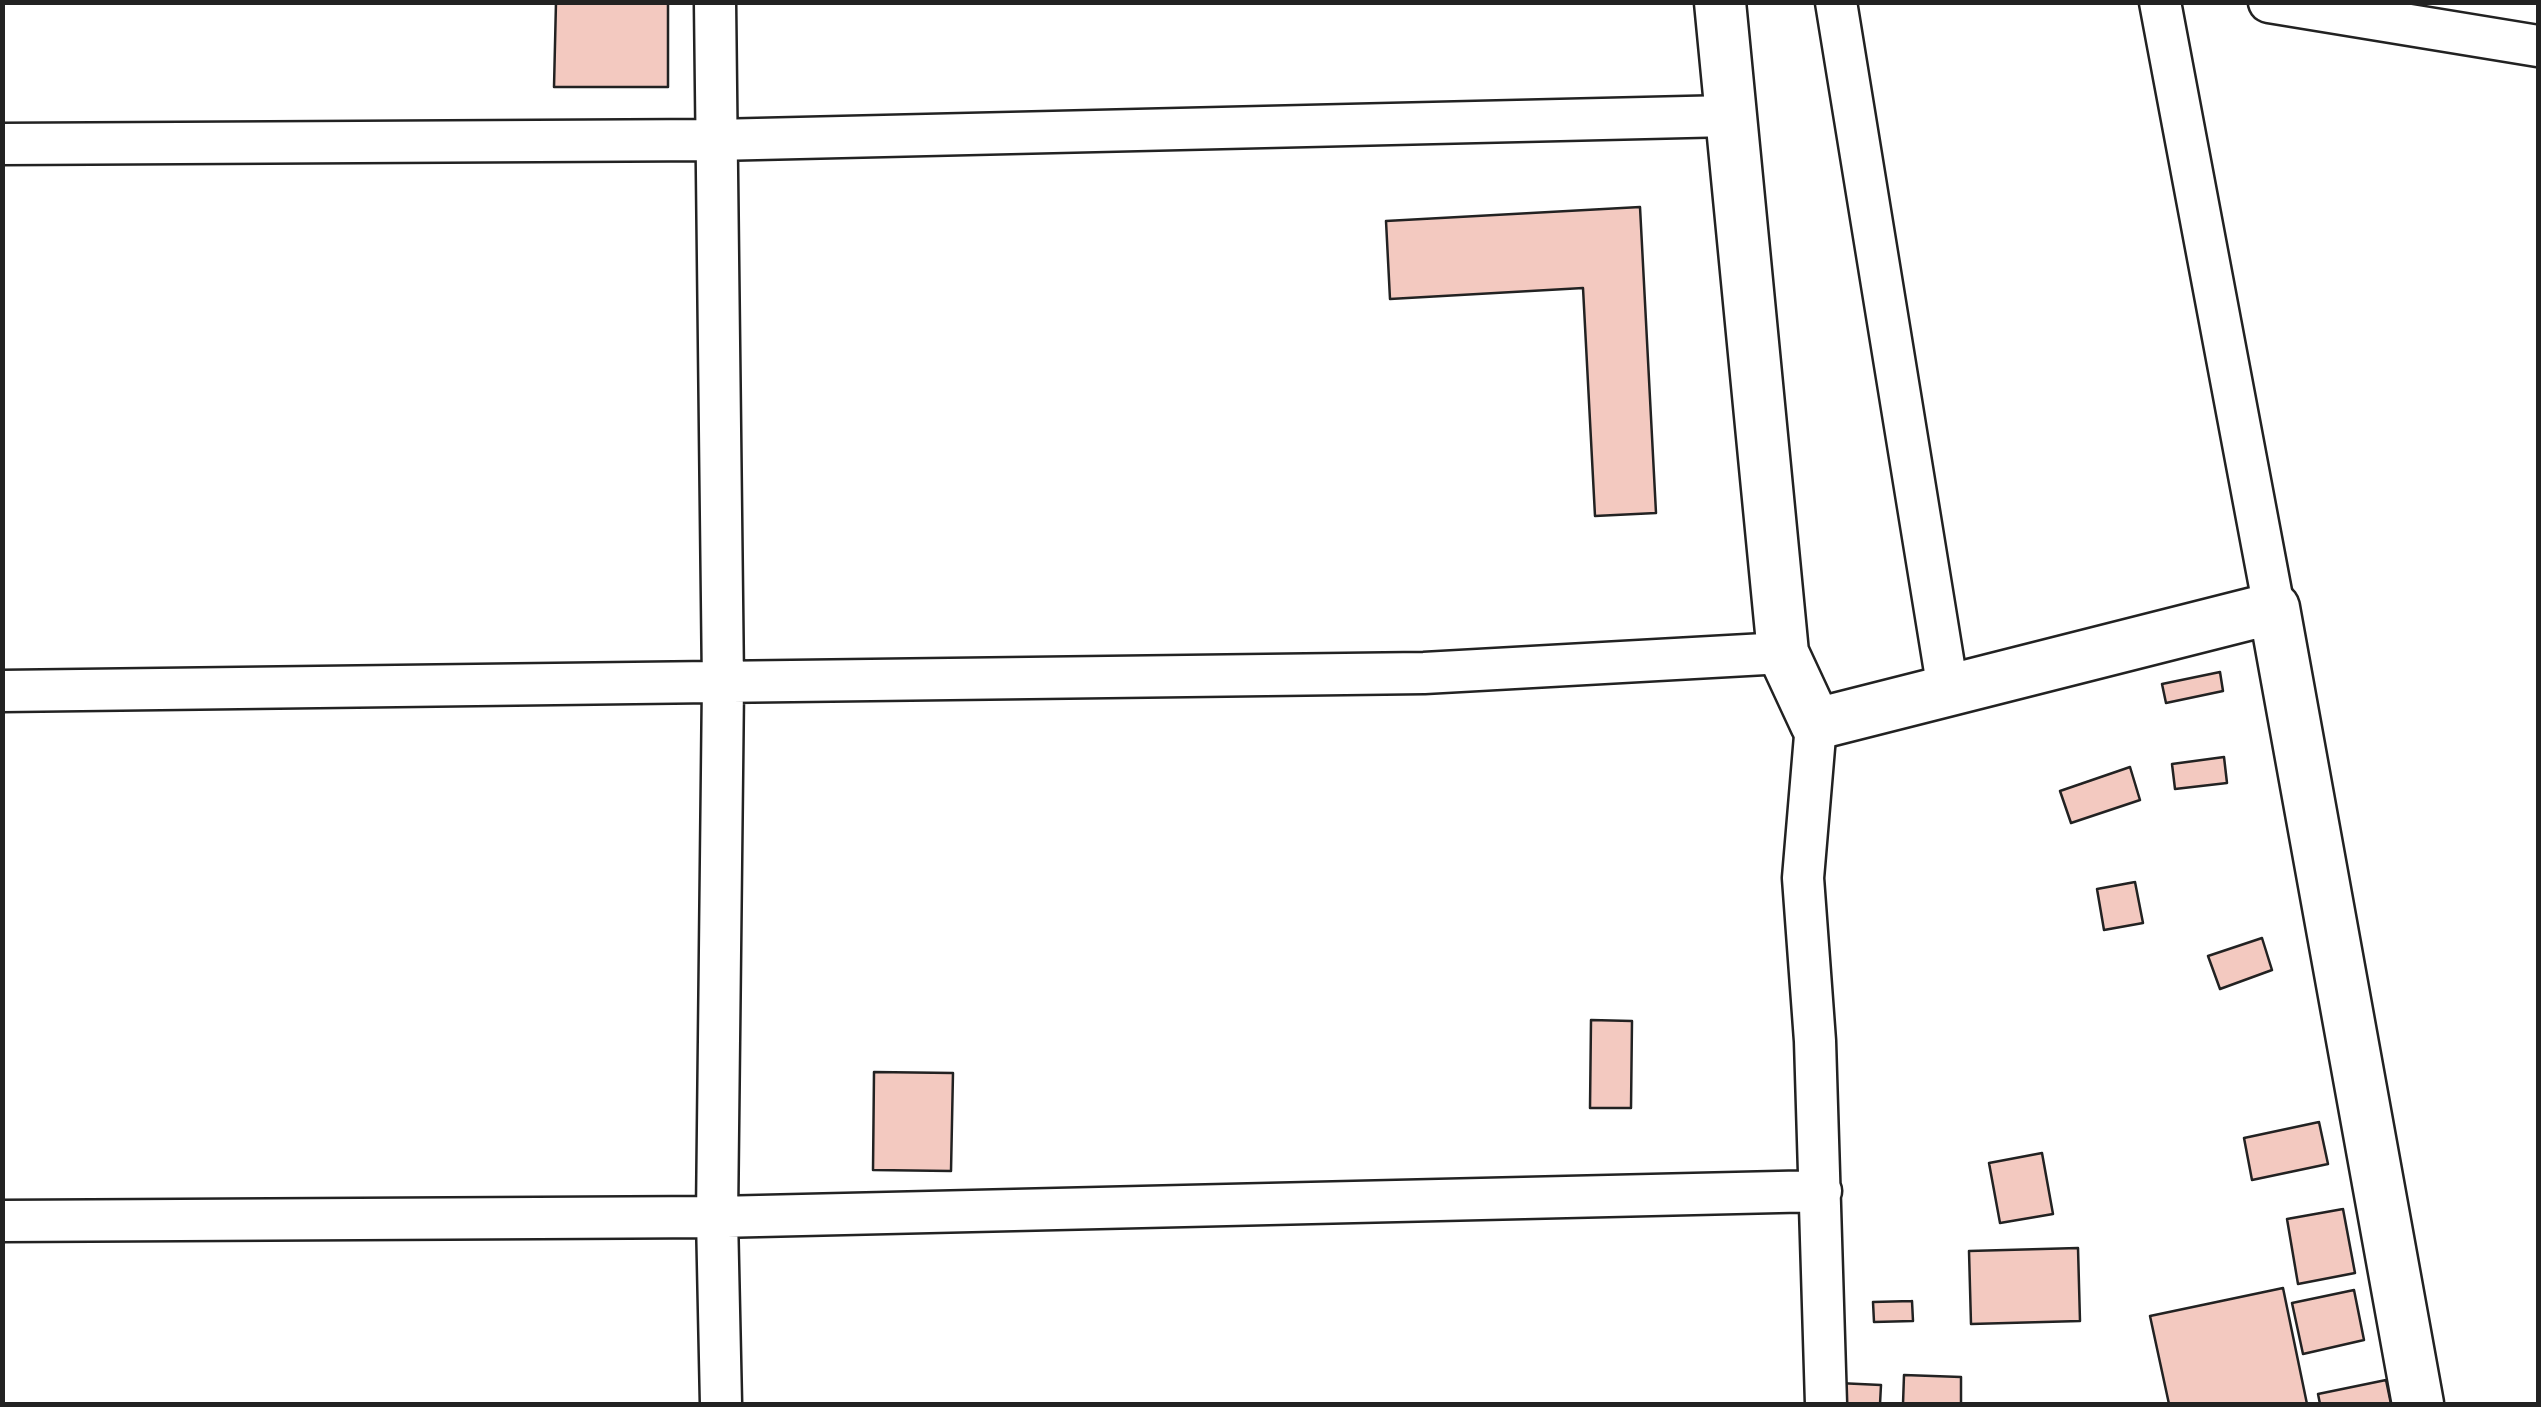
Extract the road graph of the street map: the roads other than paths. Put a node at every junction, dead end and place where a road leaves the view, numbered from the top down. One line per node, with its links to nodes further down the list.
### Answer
1 (715, 2): 8 (street)
2 (1720, 2): 7 (street)
3 (1836, 2): 13 (street)
4 (2160, 2): 10 (street)
5 (2269, 2): 6 (street)
6 (2538, 46)
7 (1729, 116): 8 (street); 11 (street)
8 (715, 140): 9 (street); 12 (street)
9 (2, 144)
10 (2274, 608): 13 (street); 21 (street)
11 (1783, 652): 12 (street); 15 (street)
12 (722, 684): 14 (street); 17 (street)
13 (1948, 690): 15 (street)
14 (2, 691)
15 (1816, 724): 16 (street)
16 (1821, 1191): 17 (street); 20 (street)
17 (717, 1217): 18 (street); 19 (street)
18 (2, 1221)
19 (721, 1404)
20 (1826, 1404)
21 (2418, 1404)

